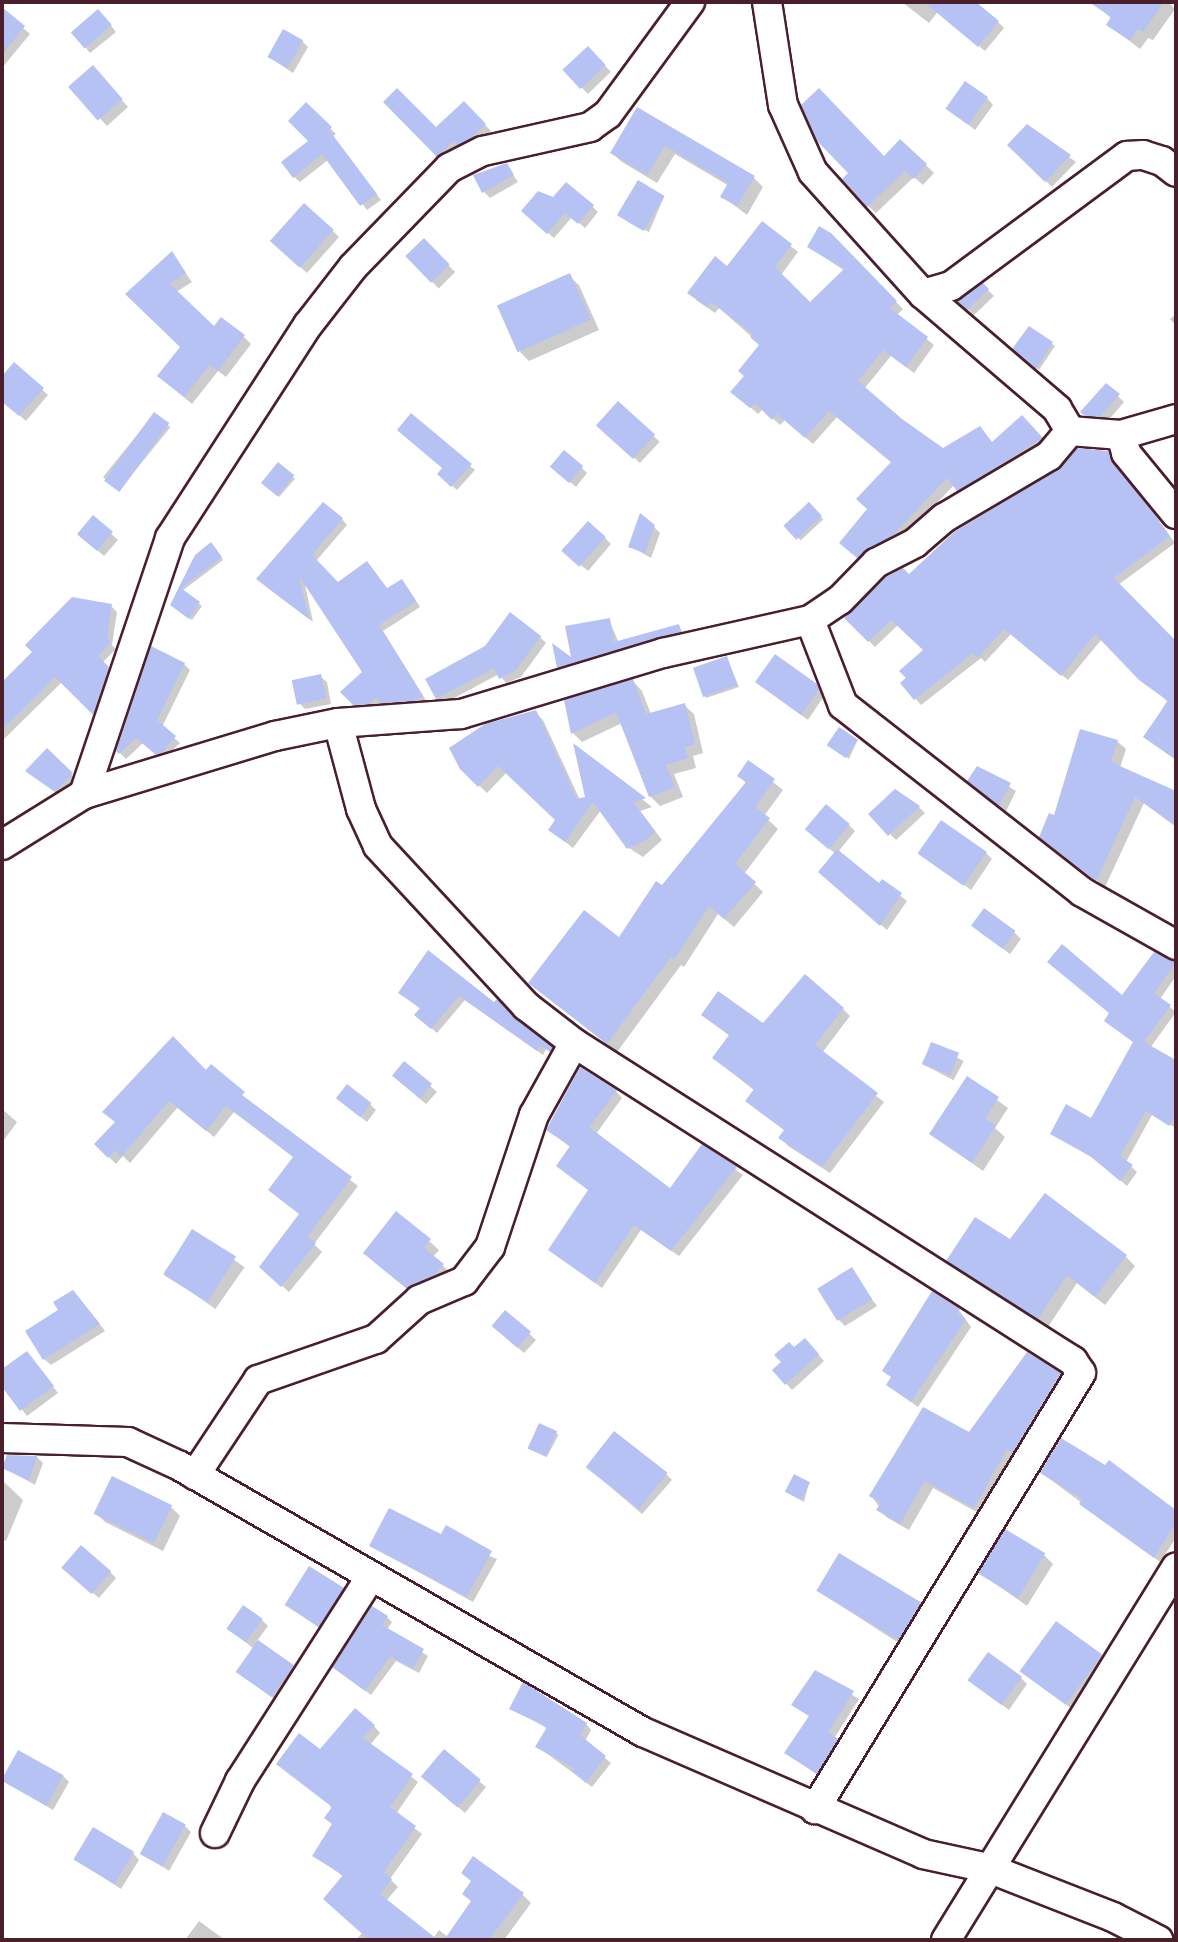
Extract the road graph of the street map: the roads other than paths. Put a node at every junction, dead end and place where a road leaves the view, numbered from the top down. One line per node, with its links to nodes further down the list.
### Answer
1 (690, 2): 11 (street)
2 (767, 2): 4 (street)
3 (1176, 173): 4 (street)
4 (923, 294): 6 (street)
5 (1176, 419): 7 (street)
6 (1070, 431): 7 (street); 9 (street)
7 (1121, 435): 8 (street)
8 (1176, 514)
9 (810, 620): 10 (street); 13 (street)
10 (338, 723): 11 (street); 14 (street)
11 (83, 794): 12 (street)
12 (2, 845)
13 (1176, 945)
14 (574, 1043): 16 (street); 19 (street)
15 (2, 1438): 16 (street)
16 (195, 1475): 18 (street)
17 (1176, 1567): 21 (street)
18 (370, 1576): 19 (street); 20 (street)
19 (815, 1809): 21 (street)
20 (215, 1833)
21 (988, 1868): 22 (street); 23 (street)
22 (946, 1940)
23 (1158, 1940)

